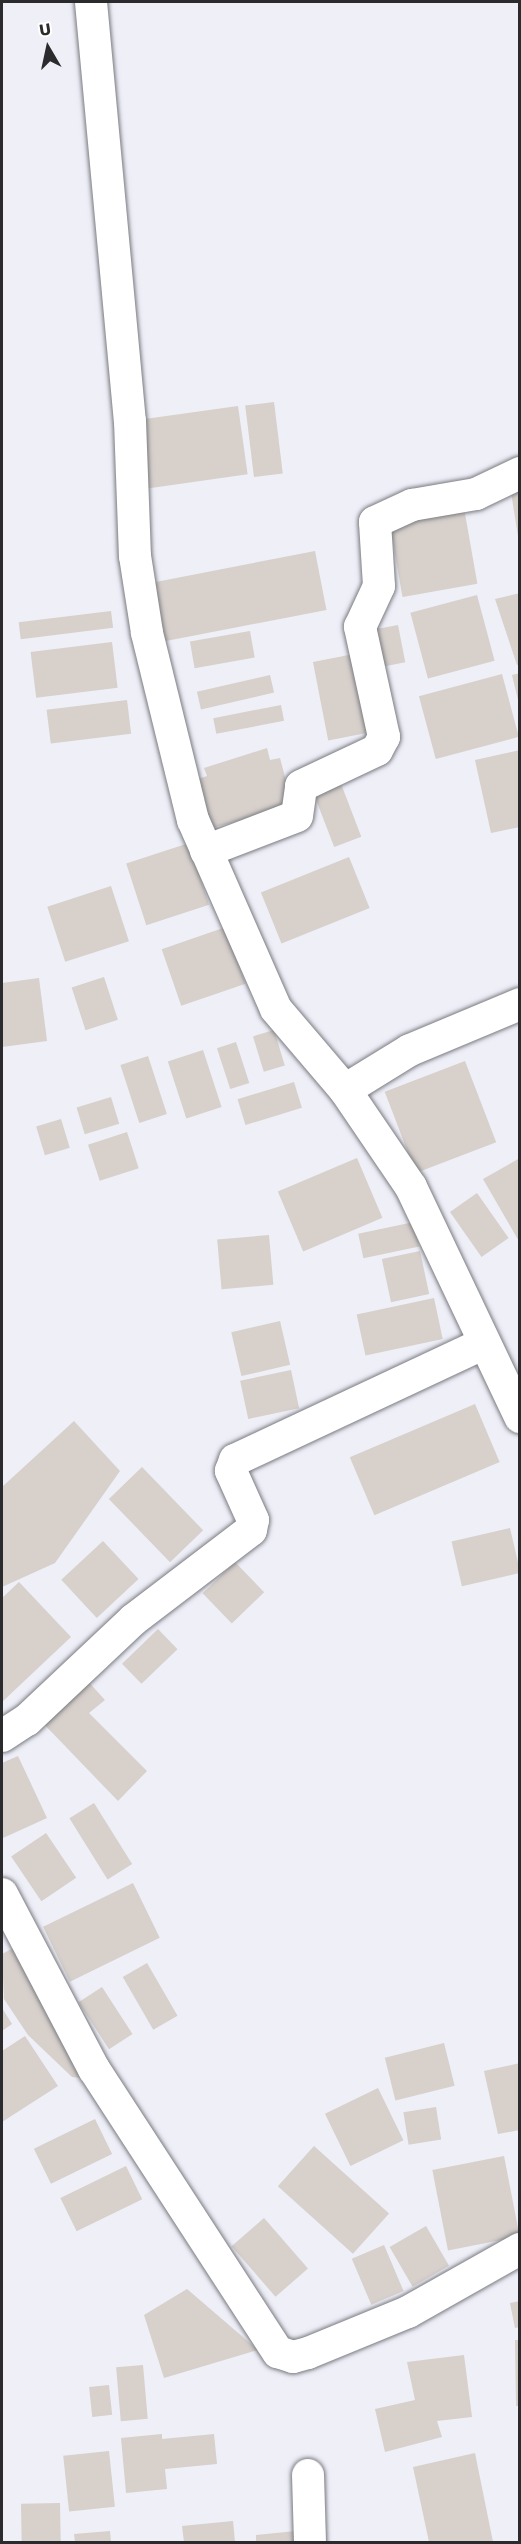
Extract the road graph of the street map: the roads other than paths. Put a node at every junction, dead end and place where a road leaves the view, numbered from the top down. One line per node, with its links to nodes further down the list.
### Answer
1 (91, 2): 3 (street)
2 (519, 473): 3 (street)
3 (206, 851): 5 (street)
4 (519, 1004): 5 (street)
5 (345, 1090): 6 (street)
6 (481, 1345): 7 (street); 8 (street)
7 (519, 1417)
8 (2, 1736)
9 (6, 1914): 10 (street)
10 (519, 2249)
11 (308, 2475): 12 (street)
12 (310, 2542)

